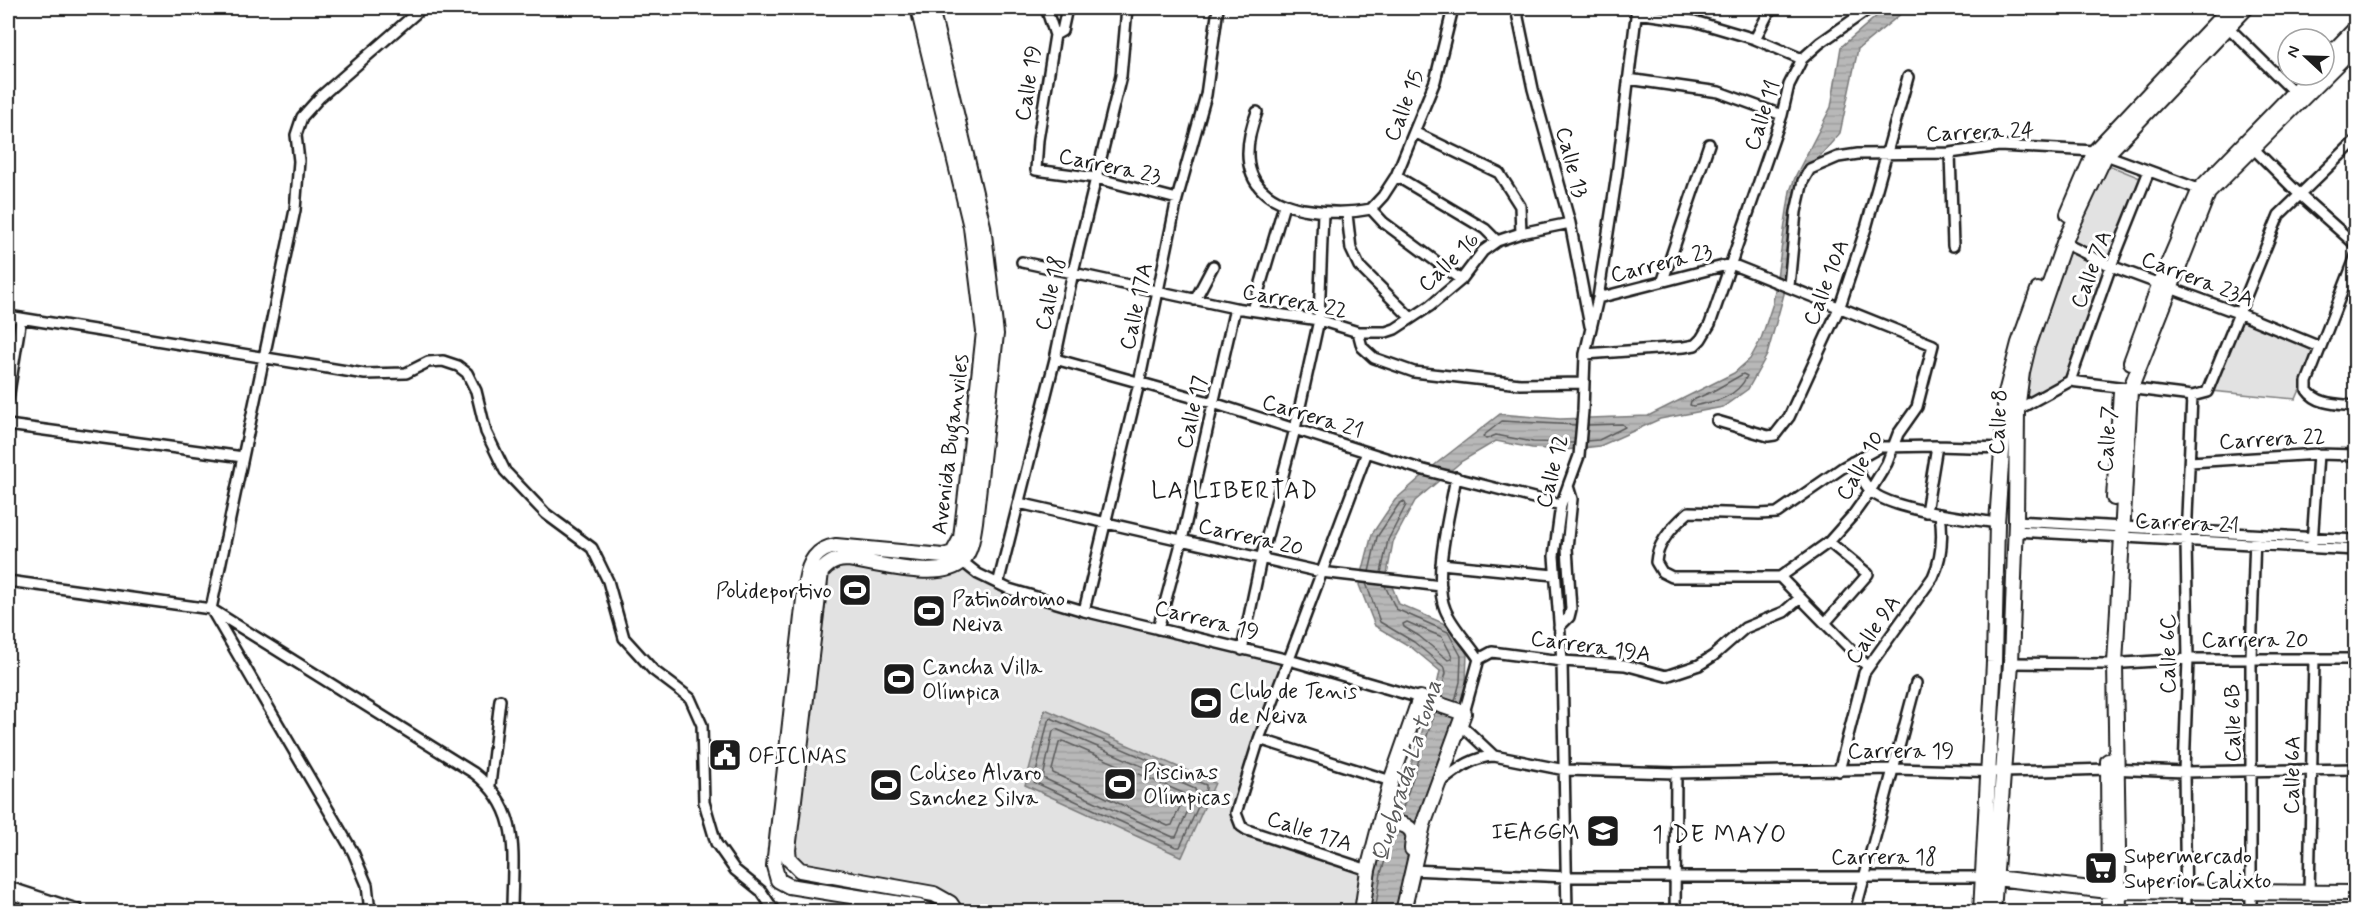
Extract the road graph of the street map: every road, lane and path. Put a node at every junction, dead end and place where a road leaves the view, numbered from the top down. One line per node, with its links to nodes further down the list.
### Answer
1 (422, 8): 78 (street)
2 (918, 8): 119 (main road, Avenida Buganviles)
3 (931, 8): 119 (main road, Avenida Buganviles)
4 (1046, 8): 17 (street)
5 (1067, 8): 17 (street, Calle 19)
6 (1127, 8): 38 (street, Calle 18)
7 (1218, 8): 41 (street, Calle 17A)
8 (1454, 8): 28 (street, Calle 15)
9 (1516, 8): 46 (street, Calle 13)
10 (1771, 8): 18 (street)
11 (1870, 8): 21 (street, Calle 11)
12 (2229, 8): 33 (main road, Calle 8)
13 (2246, 8): 15 (main road, Calle 8)
14 (1636, 10): 18 (street); 23 (street, Calle 12)
15 (2227, 26): 25 (street); 33 (main road, Calle 8)
16 (2355, 28): 20 (main road)
17 (1055, 35): 35 (street, Calle 19)
18 (1755, 39): 21 (street)
19 (2355, 45): 25 (main road, Calle 7)
20 (2336, 48)
21 (1802, 59): 27 (street, Calle 11)
22 (1908, 77): 34 (street, Calle 10A)
23 (1628, 79): 27 (street); 63 (street, Calle 12)
24 (2304, 87): 25 (main road, Calle 7)
25 (2298, 96): 31 (main road, Calle 7); 39 (main road, Calle 7)
26 (1257, 112): 42 (street)
27 (1782, 115): 54 (street, Calle 11)
28 (1414, 132): 37 (street, Calle 15); 47 (street)
29 (2355, 140): 40 (street)
30 (1709, 144): 59 (street)
31 (2254, 149): 39 (main road, Calle 7); 40 (street)
32 (1950, 153): 33 (street, Carrera 24); 34 (street, Carrera 24); 51 (street)
33 (2100, 153): 36 (street, Carrera 24); 49 (main road, Calle 8); 94 (main road, Calle 8)
34 (1887, 154): 61 (street, Carrera 24); 65 (street, Calle 10A)
35 (1036, 170): 38 (street, Carrera 23)
36 (2149, 171): 39 (street, Carrera 24); 56 (street, Calle 7A)
37 (1396, 176): 43 (street, Calle 15); 48 (street)
38 (1096, 178): 41 (street, Carrera 23); 57 (street, Calle 18)
39 (2204, 191): 60 (main road, Calle 7)
40 (2300, 195): 50 (street); 68 (street)
41 (1177, 199): 62 (street, Calle 17A)
42 (1284, 205): 44 (street); 67 (street)
43 (1371, 209): 45 (street); 58 (street)
44 (1323, 212): 45 (street); 72 (street)
45 (1347, 214): 71 (street)
46 (1570, 223): 47 (street, Calle 16); 73 (street, Calle 13)
47 (1521, 233): 48 (street, Calle 16)
48 (1497, 241): 58 (street, Calle 16)
49 (2064, 243): 56 (street, Carrera 23A); 88 (main road, Calle 8)
50 (2355, 245)
51 (1953, 246)
52 (2355, 256): 76 (street)
53 (1022, 262): 57 (street, Carrera 22)
54 (1731, 264): 59 (street, Carrera 23); 61 (street, Carrera 23); 77 (street)
55 (1213, 266): 64 (street)
56 (2111, 266): 60 (street, Carrera 23A); 80 (street, Calle 7A)
57 (1073, 272): 62 (street, Carrera 22); 79 (street, Calle 18)
58 (1461, 280): 71 (street, Calle 16)
59 (1663, 280): 63 (street, Carrera 23)
60 (2165, 285): 68 (street, Carrera 23A); 83 (main road, Calle 7)
61 (1789, 286): 65 (street, Carrera 23)
62 (1159, 291): 64 (street, Carrera 22); 81 (street, Calle 17A)
63 (1598, 298): 73 (street, Calle 12)
64 (1195, 300): 66 (street, Carrera 22)
65 (1840, 306): 75 (street, Carrera 23); 89 (street, Calle 10A)
66 (1235, 308): 67 (street, Carrera 22); 86 (street, Calle 17)
67 (1253, 310): 72 (street, Carrera 22)
68 (2238, 313): 76 (street, Carrera 23A); 84 (street)
69 (8, 316): 70 (street)
70 (21, 318): 78 (street); 85 (street)
71 (1411, 318): 74 (street, Calle 16)
72 (1319, 320): 74 (street, Carrera 22); 91 (street)
73 (1591, 328): 77 (street, Calle 12)
74 (1358, 332): 82 (street, Carrera 22)
75 (1933, 345): 93 (street, Calle 10)
76 (2320, 347): 87 (street)
77 (1585, 354): 82 (street, Calle 12)
78 (264, 359): 98 (street); 181 (street)
79 (1055, 359): 81 (street, Carrera 21); 104 (street, Calle 18)
80 (2070, 381): 83 (street); 88 (street)
81 (1138, 383): 86 (street, Carrera 21); 108 (street, Calle 17A)
82 (1583, 383): 102 (street, Calle 12)
83 (2126, 389): 84 (street); 111 (main road, Calle 7)
84 (2192, 396): 100 (street, Calle 6C)
85 (8, 399)
86 (1213, 403): 91 (street, Carrera 21); 113 (street, Calle 17)
87 (2355, 406)
88 (2017, 410): 110 (main road, Calle 8)
89 (1717, 421)
90 (8, 425): 98 (street)
91 (1295, 429): 95 (street, Carrera 21); 120 (street)
92 (1937, 446): 93 (street); 94 (street); 106 (street)
93 (1893, 447): 99 (street); 103 (street, Calle 10)
94 (2002, 448): 109 (main road, Calle 8)
95 (1367, 452): 101 (street, Carrera 21); 122 (street)
96 (2318, 454): 97 (street, Carrera 22); 100 (street, Carrera 22); 117 (street)
97 (2355, 455)
98 (243, 457): 129 (street)
99 (1852, 462): 103 (street); 124 (street)
100 (2190, 462): 112 (street, Calle 6C)
101 (1452, 476): 105 (street, Carrera 21); 121 (street)
102 (1568, 486): 105 (street, Calle 12); 132 (street)
103 (1870, 491): 106 (street); 116 (street, Calle 10)
104 (1019, 503): 108 (street, Carrera 20); 126 (street, Calle 18)
105 (1561, 505): 123 (street, Calle 12)
106 (1926, 512): 107 (street)
107 (1940, 514): 109 (street); 144 (street, Calle 9A)
108 (1104, 523): 113 (street, Carrera 20); 130 (street, Calle 17A)
109 (1997, 523): 158 (main road, Calle 8)
110 (2016, 526): 111 (street, Carrera 21); 142 (main road, Calle 8)
111 (2117, 533): 112 (street, Carrera 21); 143 (main road, Calle 7)
112 (2186, 536): 114 (street, Carrera 21); 137 (street, Calle 6C)
113 (1182, 540): 120 (street, Carrera 20); 133 (street, Calle 17)
114 (2255, 540): 117 (street, Carrera 21); 135 (street, Calle 6B)
115 (2355, 540): 117 (street, Carrera 21)
116 (1829, 542): 124 (street, Calle 10); 131 (street)
117 (2312, 543): 118 (street, Carrera 21)
118 (2355, 550)
119 (957, 557): 126 (street, Carrera 19); 182 (main road, Avenida Buganviles); 183 (main road, Avenida Buganviles)
120 (1261, 558): 122 (street, Carrera 20); 134 (street)
121 (1441, 564): 123 (street); 127 (street)
122 (1321, 572): 127 (street, Carrera 20); 140 (street)
123 (1554, 574): 132 (street, Calle 12)
124 (1780, 577): 128 (street)
125 (8, 580): 129 (street)
126 (998, 584): 130 (street, Carrera 19)
127 (1441, 586): 136 (street)
128 (1800, 598): 131 (street); 141 (street, Carrera 19A)
129 (211, 609): 163 (street); 179 (street)
130 (1084, 611): 133 (street, Carrera 19)
131 (1825, 623): 144 (street)
132 (1559, 627): 141 (street, Calle 12)
133 (1158, 629): 134 (street, Carrera 19)
134 (1242, 650): 140 (street, Carrera 19)
135 (2251, 658): 137 (street, Carrera 20); 138 (street, Carrera 20); 155 (street, Calle 6B)
136 (1479, 659): 141 (street, Carrera 19A); 148 (street)
137 (2187, 659): 143 (street, Carrera 20); 159 (street, Calle 6C)
138 (2314, 659): 139 (street, Carrera 20); 157 (street, Calle 6A)
139 (2355, 659)
140 (1289, 660): 147 (street, Carrera 19); 149 (street)
141 (1563, 661): 154 (street, Calle 12)
142 (2011, 663): 143 (street, Carrera 20); 158 (main road, Calle 8)
143 (2111, 664): 152 (main road, Calle 7)
144 (1868, 667): 156 (street, Calle 9A)
145 (1916, 683): 151 (street)
146 (500, 700): 163 (street)
147 (1424, 700): 148 (main road, Carrera 19); 161 (main road)
148 (1461, 717): 150 (street, Carrera 19); 162 (main road)
149 (1259, 739): 161 (street); 164 (street, Calle 17A)
150 (1494, 756): 154 (street, Carrera 19); 162 (street)
151 (1894, 769): 156 (street, Carrera 19); 158 (street, Carrera 19); 166 (street)
152 (2112, 769): 158 (street, Carrera 19); 159 (street, Carrera 19); 173 (main road, Calle 7)
153 (2355, 769): 157 (street, Carrera 19)
154 (1565, 770): 160 (street, Carrera 19); 167 (street, Calle 12)
155 (2251, 770): 157 (street, Carrera 19); 159 (street, Carrera 19); 172 (street, Calle 6B)
156 (1839, 771): 160 (street, Carrera 19)
157 (2310, 771): 175 (street, Calle 6A)
158 (1997, 772): 168 (main road, Calle 8)
159 (2184, 772): 174 (street, Calle 6C)
160 (1677, 773): 169 (street)
161 (1391, 781): 164 (main road)
162 (1438, 784): 165 (main road)
163 (490, 785): 180 (street)
164 (1368, 870): 171 (main road)
165 (1411, 870): 167 (street, Carrera 18); 177 (main road)
166 (1864, 876): 168 (street, Carrera 18); 169 (street, Carrera 18); 187 (street)
167 (1566, 877): 169 (street, Carrera 18); 185 (street, Calle 12)
168 (1989, 877): 173 (main road, Carrera 18); 188 (main road, Calle 8); 189 (main road, Calle 8)
169 (1675, 878): 186 (street)
170 (8, 890): 178 (main road)
171 (1366, 891): 177 (main road); 184 (main road)
172 (2251, 891): 174 (main road, Carrera 18); 175 (main road, Carrera 18); 193 (street, Calle 6B)
173 (2114, 892): 174 (main road, Carrera 18); 190 (main road, Calle 7); 191 (main road, Calle 7)
174 (2186, 892): 192 (street, Calle 6C)
175 (2309, 892): 176 (main road, Carrera 18)
176 (2355, 893)
177 (1403, 908)
178 (76, 912)
179 (370, 912)
180 (512, 912)
181 (776, 912)
182 (930, 912)
183 (956, 912)
184 (1362, 912)
185 (1567, 912)
186 (1675, 912)
187 (1855, 912)
188 (1981, 912)
189 (1993, 912)
190 (2109, 912)
191 (2119, 912)
192 (2186, 912)
193 (2251, 912)

